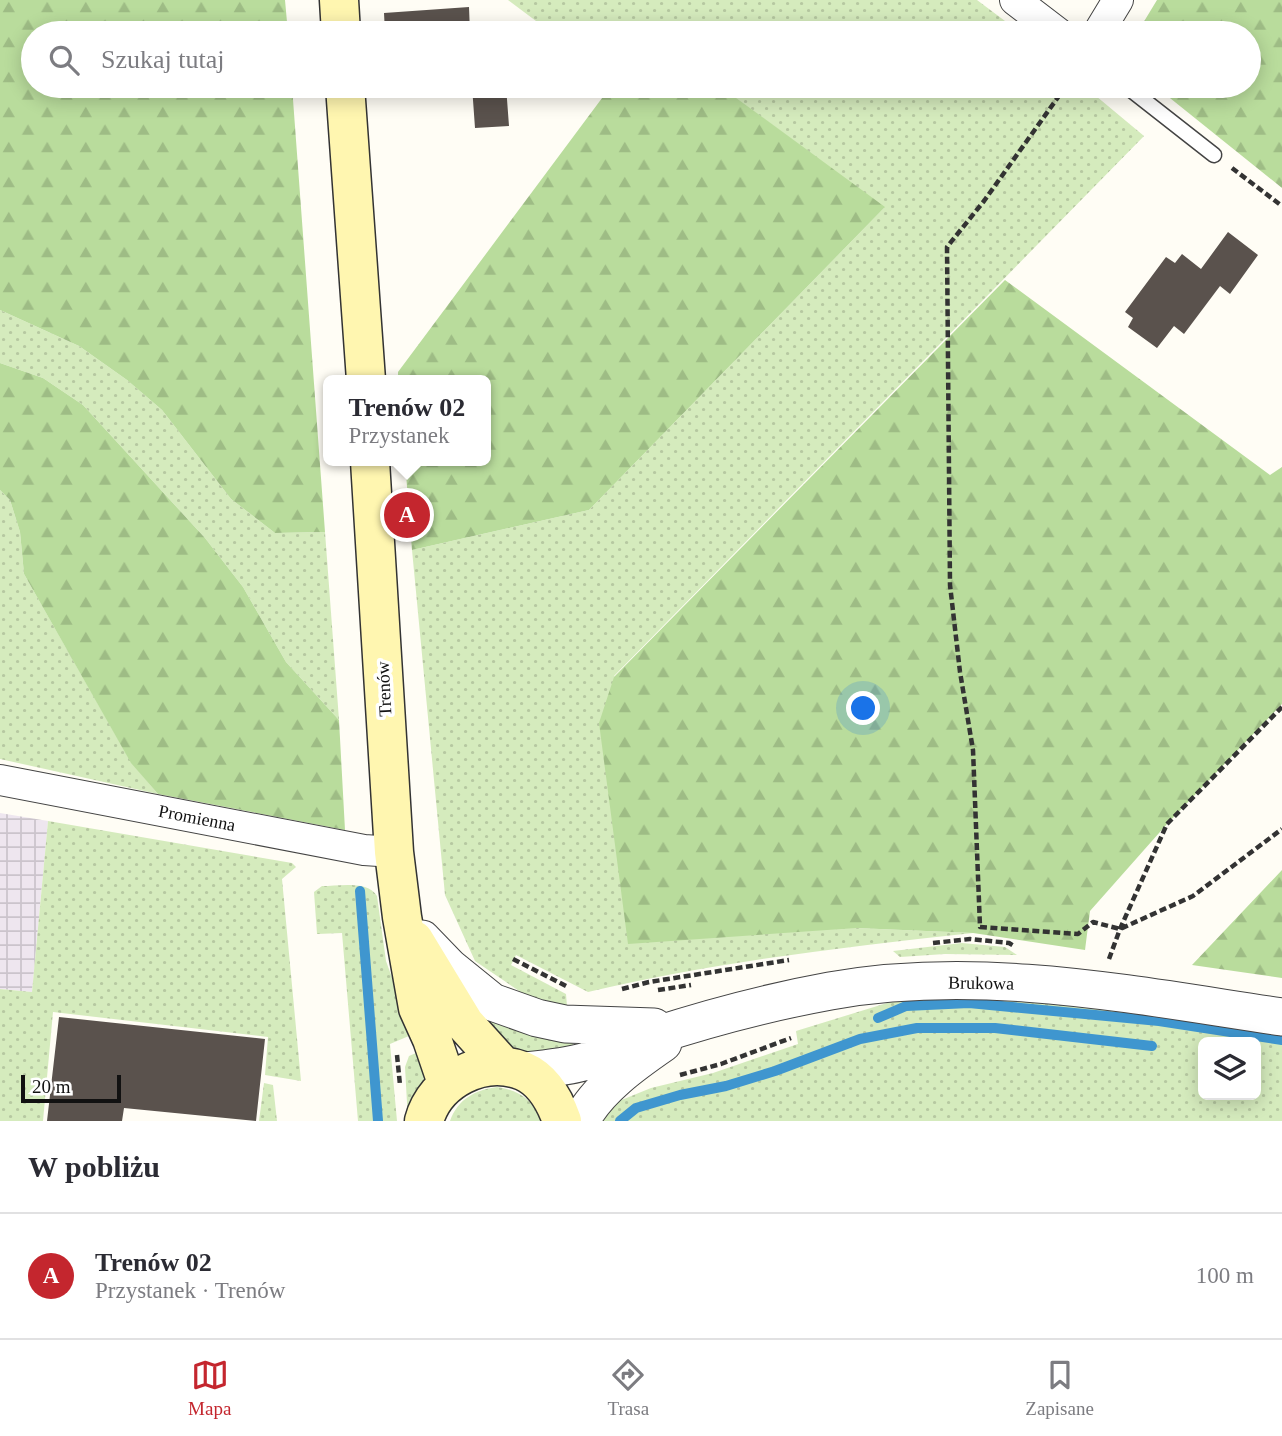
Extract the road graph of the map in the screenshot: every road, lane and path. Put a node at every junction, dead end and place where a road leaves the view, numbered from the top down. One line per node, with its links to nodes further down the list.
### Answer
1 (339, 0): 4 (main road)
2 (1015, 0): 5 (street)
3 (1118, 0): 6 (street)
4 (340, 21)
5 (1042, 21)
6 (1105, 21)
7 (346, 98): 12 (main road)
8 (1057, 98): 19 (path)
9 (1141, 98): 10 (lane)
10 (1214, 155): 11 (path)
11 (1282, 206)
12 (366, 375)
13 (370, 466): 17 (main road, Trenów)
14 (1282, 707): 19 (path)
15 (0, 780): 17 (street, Promienna)
16 (1282, 829): 19 (path)
17 (394, 852): 18 (main road, Trenów)
18 (402, 917): 24 (street); 26 (main road, Trenów); 28 (main road, Trenów)
19 (1120, 929): 21 (path)
20 (513, 960): 22 (path)
21 (1105, 969)
22 (567, 987)
23 (1282, 1017): 24 (street, Brukowa)
24 (683, 1028): 26 (street, Brukowa); 31 (street, Brukowa)
25 (797, 1036): 27 (path)
26 (513, 1069): 28 (main road); 30 (main road, Trenów)
27 (671, 1077)
28 (447, 1083): 29 (main road)
29 (424, 1121)
30 (562, 1121)
31 (581, 1121)

